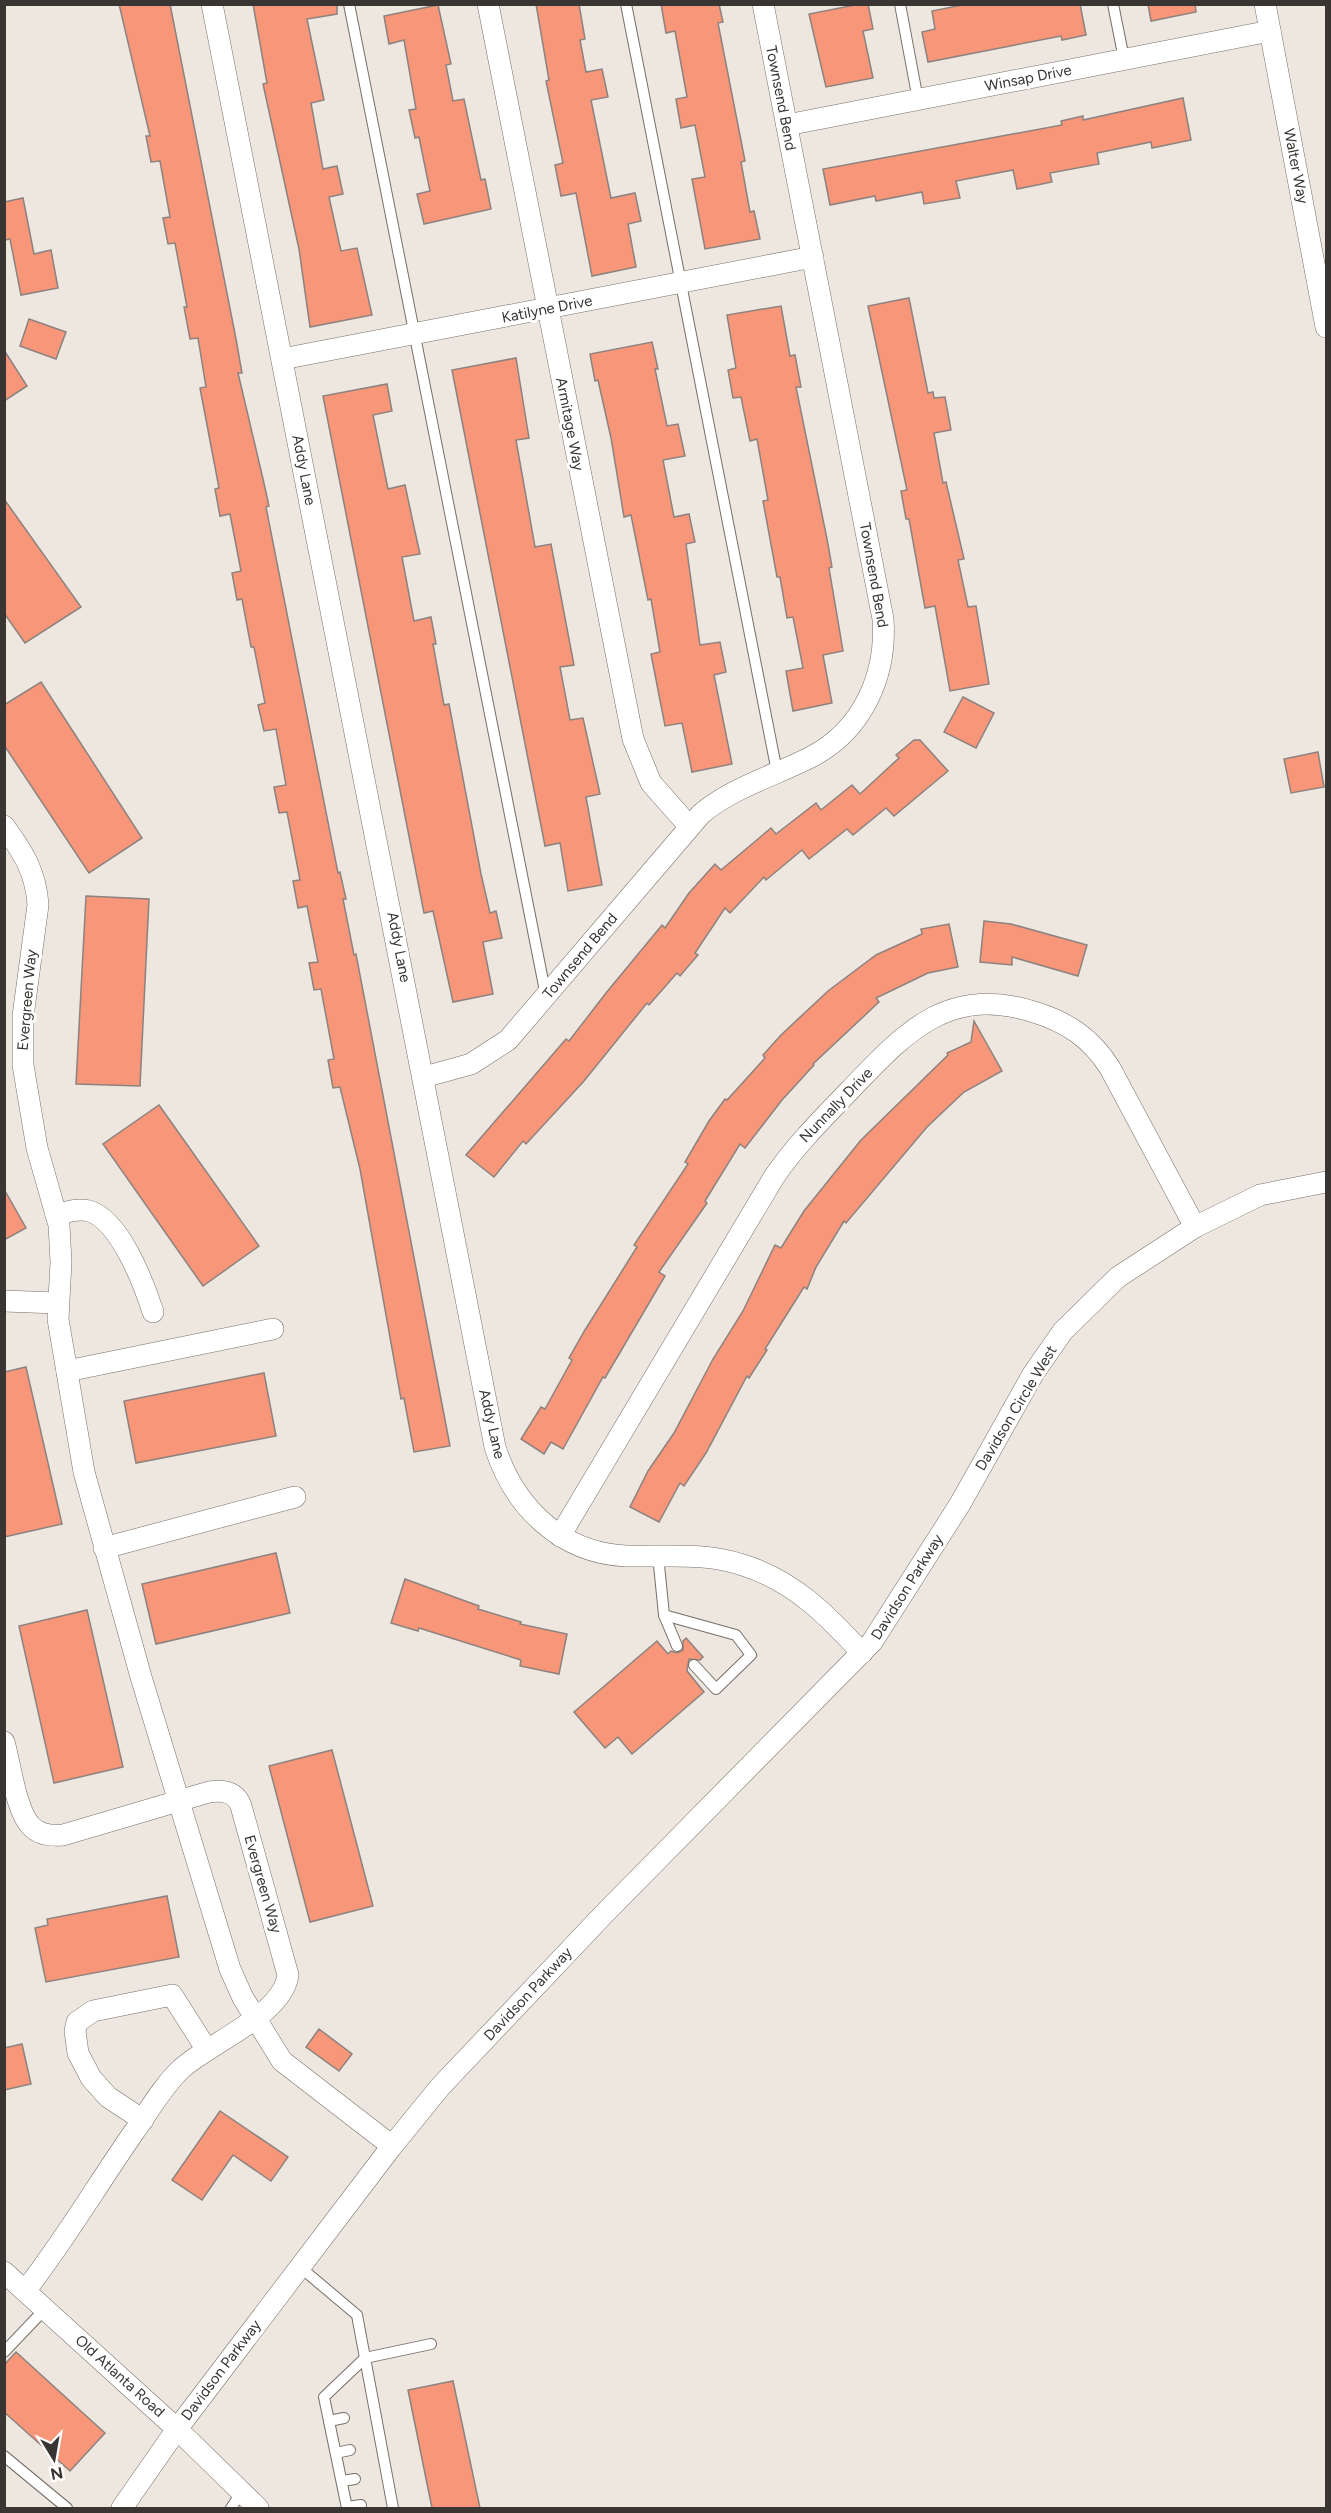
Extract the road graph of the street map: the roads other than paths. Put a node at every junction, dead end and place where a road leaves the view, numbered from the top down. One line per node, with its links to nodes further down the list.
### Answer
1 (212, 4): 18 (street, Addy Lane)
2 (349, 4): 17 (lane)
3 (488, 4): 15 (street, Armitage Way)
4 (626, 4): 14 (lane)
5 (763, 4): 12 (street, Townsend Bend)
6 (900, 4): 11 (lane)
7 (1113, 4): 10 (lane)
8 (1265, 4): 9 (street, Walter Way)
9 (1270, 31): 10 (street, Winsap Drive); 16 (street, Walter Way)
10 (1124, 60): 11 (street, Winsap Drive)
11 (918, 100): 12 (street, Winsap Drive)
12 (787, 126): 13 (street, Townsend Bend)
13 (813, 257): 14 (street, Katilyne Drive); 19 (street, Townsend Bend)
14 (681, 282): 15 (street, Katilyne Drive); 19 (lane)
15 (547, 309): 17 (street, Katilyne Drive); 21 (street, Armitage Way)
16 (1326, 327)
17 (414, 334): 18 (street, Katilyne Drive); 22 (lane)
18 (282, 359): 23 (street, Addy Lane)
19 (777, 771): 21 (street, Townsend Bend)
20 (4, 826): 25 (street, Evergreen Way)
21 (689, 826): 22 (street, Townsend Bend)
22 (546, 997): 23 (street, Townsend Bend)
23 (424, 1077): 34 (street, Addy Lane)
24 (1326, 1182): 26 (street, Davidson Circle West)
25 (56, 1215): 28 (street, Evergreen Way); 29 (street)
26 (1195, 1227): 33 (street, Davidson Circle West); 34 (street, Nunnally Drive)
27 (4, 1301): 28 (street)
28 (57, 1303): 31 (street, Evergreen Way)
29 (153, 1312)
30 (273, 1329): 31 (street)
31 (67, 1371): 35 (street, Evergreen Way)
32 (295, 1497): 35 (street)
33 (960, 1504): 39 (street, Davidson Parkway)
34 (560, 1536): 36 (street, Addy Lane)
35 (104, 1548): 42 (street, Evergreen Way)
36 (658, 1555): 37 (lane); 39 (street, Addy Lane)
37 (664, 1615): 38 (lane); 40 (lane)
38 (677, 1646)
39 (862, 1653): 46 (street, Davidson Parkway)
40 (694, 1665)
41 (4, 1742): 42 (street, Evergreen Way)
42 (179, 1801): 43 (street, Evergreen Way); 43 (street, Evergreen Way)
43 (255, 2017): 44 (street, Evergreen Way); 46 (street, Evergreen Way)
44 (207, 2050): 45 (street, Evergreen Way); 45 (street)
45 (143, 2120): 48 (street, Evergreen Way)
46 (392, 2146): 47 (street, Davidson Parkway)
47 (300, 2267): 52 (lane); 55 (street, Davidson Parkway)
48 (12, 2283): 49 (street, Old Atlanta Road)
49 (45, 2309): 51 (lane); 55 (street, Old Atlanta Road)
50 (431, 2344): 52 (lane)
51 (4, 2352)
52 (365, 2358): 54 (lane); 62 (lane)
53 (344, 2418): 54 (lane)
54 (329, 2421): 57 (lane)
55 (177, 2429): 61 (street, Old Atlanta Road); 65 (street, Davidson Parkway)
56 (350, 2450): 57 (lane)
57 (336, 2453): 60 (lane)
58 (4, 2456): 64 (lane)
59 (355, 2479): 60 (lane)
60 (342, 2481): 67 (lane)
61 (236, 2500): 66 (street, Old Atlanta Road)
62 (389, 2503)
63 (361, 2505): 67 (lane)
64 (67, 2508)
65 (122, 2508)
66 (258, 2508)
67 (347, 2508)

